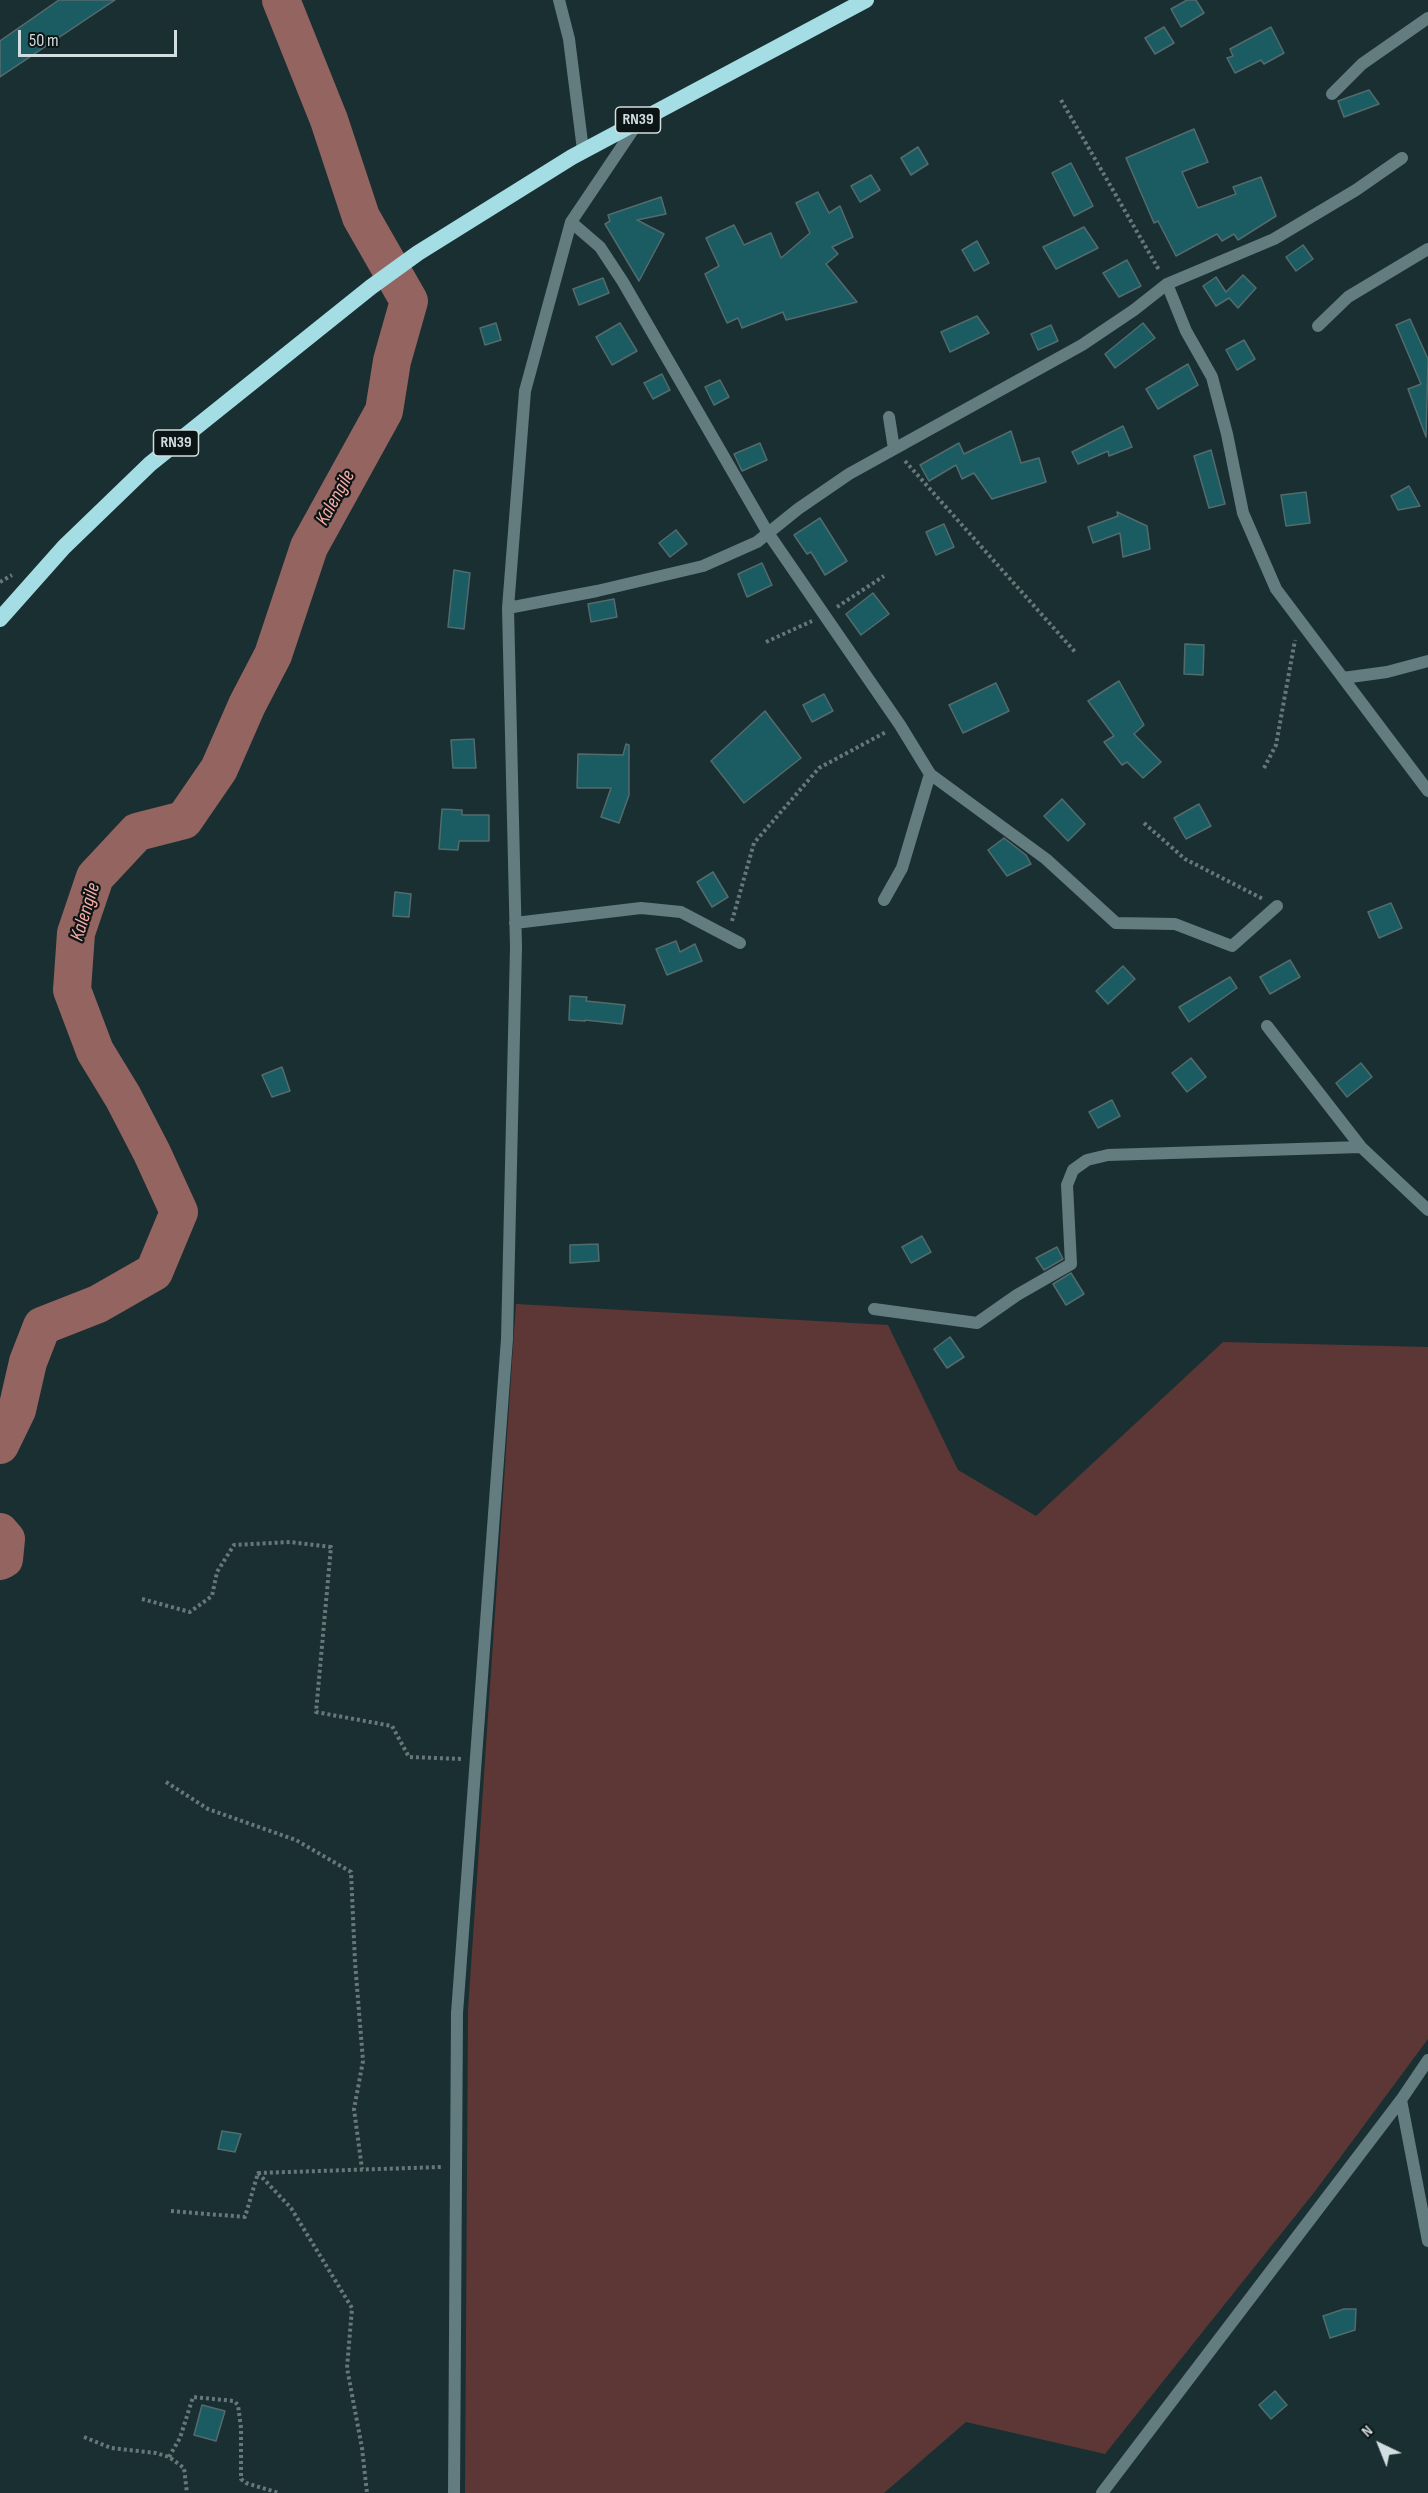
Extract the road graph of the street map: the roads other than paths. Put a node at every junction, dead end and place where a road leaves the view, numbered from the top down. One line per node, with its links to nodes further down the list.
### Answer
1 (559, 0): 6 (street)
2 (866, 0): 5 (highway, RN39)
3 (1428, 18): 4 (street)
4 (1332, 94)
5 (641, 118): 6 (highway, RN39); 8 (street)
6 (583, 150): 16 (highway, RN39)
7 (1402, 158): 10 (street)
8 (571, 222): 14 (street); 15 (street)
9 (1428, 249): 11 (street)
10 (1167, 284): 13 (street); 18 (street)
11 (1318, 326)
12 (889, 417): 13 (street)
13 (894, 448): 14 (street)
14 (768, 533): 15 (street); 19 (street)
15 (508, 608): 23 (street)
16 (0, 619)
17 (1428, 661): 18 (street)
18 (1343, 678): 20 (street)
19 (930, 774): 21 (street); 22 (street)
20 (1428, 791)
21 (884, 900)
22 (1277, 906)
23 (515, 923): 24 (street); 32 (street)
24 (740, 943)
25 (1267, 1026): 26 (street)
26 (1361, 1147): 27 (street); 28 (street)
27 (1428, 1210)
28 (874, 1309)
29 (1428, 2060): 30 (street)
30 (1401, 2100): 31 (street); 33 (street)
31 (1428, 2241)
32 (454, 2493)
33 (1102, 2493)

